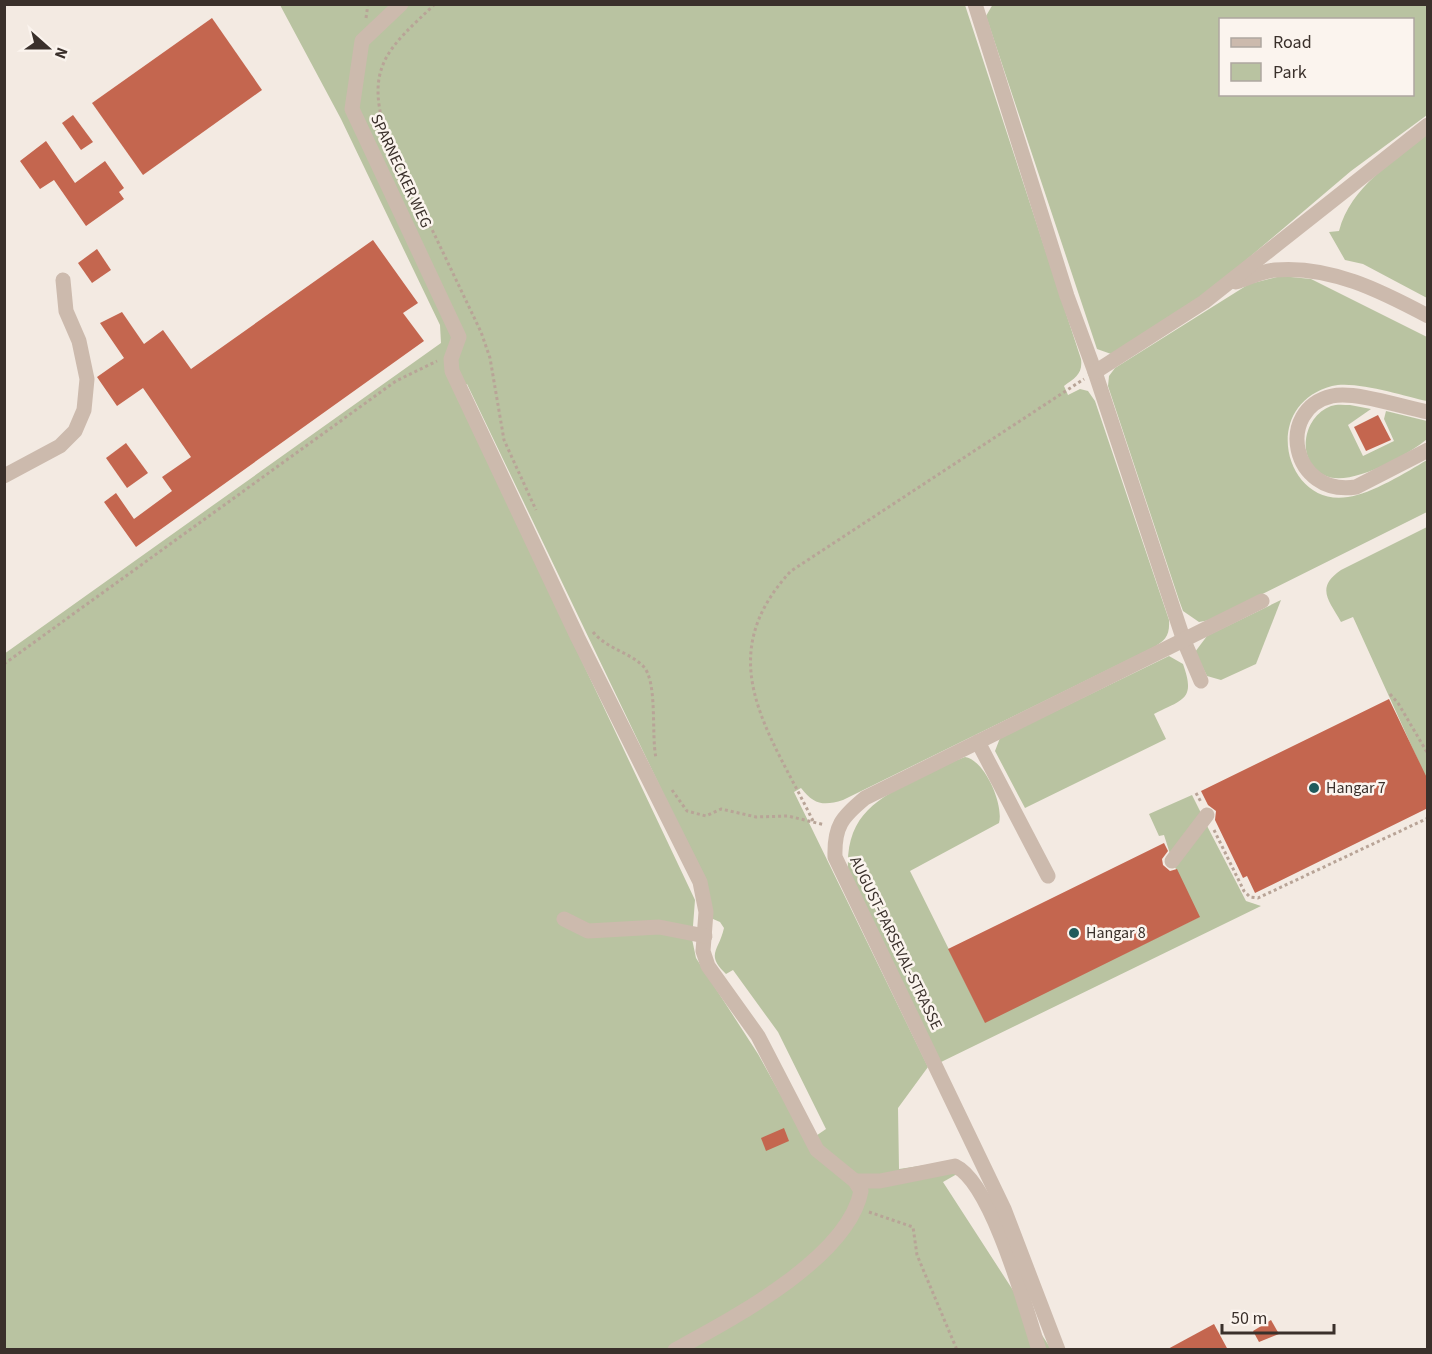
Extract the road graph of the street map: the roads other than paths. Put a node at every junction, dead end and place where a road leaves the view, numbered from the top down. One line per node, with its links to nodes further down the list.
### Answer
1 (401, 4): 19 (street, SPARNECKER WEG)
2 (975, 4): 7 (street)
3 (1428, 125): 5 (street)
4 (63, 280): 10 (street)
5 (1225, 286): 6 (street); 7 (street)
6 (1428, 316)
7 (1095, 372): 12 (street)
8 (1428, 412): 9 (street)
9 (1428, 450)
10 (4, 476)
11 (1262, 602): 12 (street)
12 (1184, 641): 13 (street); 14 (street)
13 (1201, 681)
14 (978, 742): 17 (street); 23 (street, AUGUST-PARSEVAL-STRASSE)
15 (1207, 815): 16 (street)
16 (1172, 861)
17 (1048, 876)
18 (564, 919): 19 (street)
19 (705, 936): 20 (street)
20 (855, 1181): 21 (street); 22 (street)
21 (675, 1350)
22 (1040, 1350)
23 (1058, 1350)

